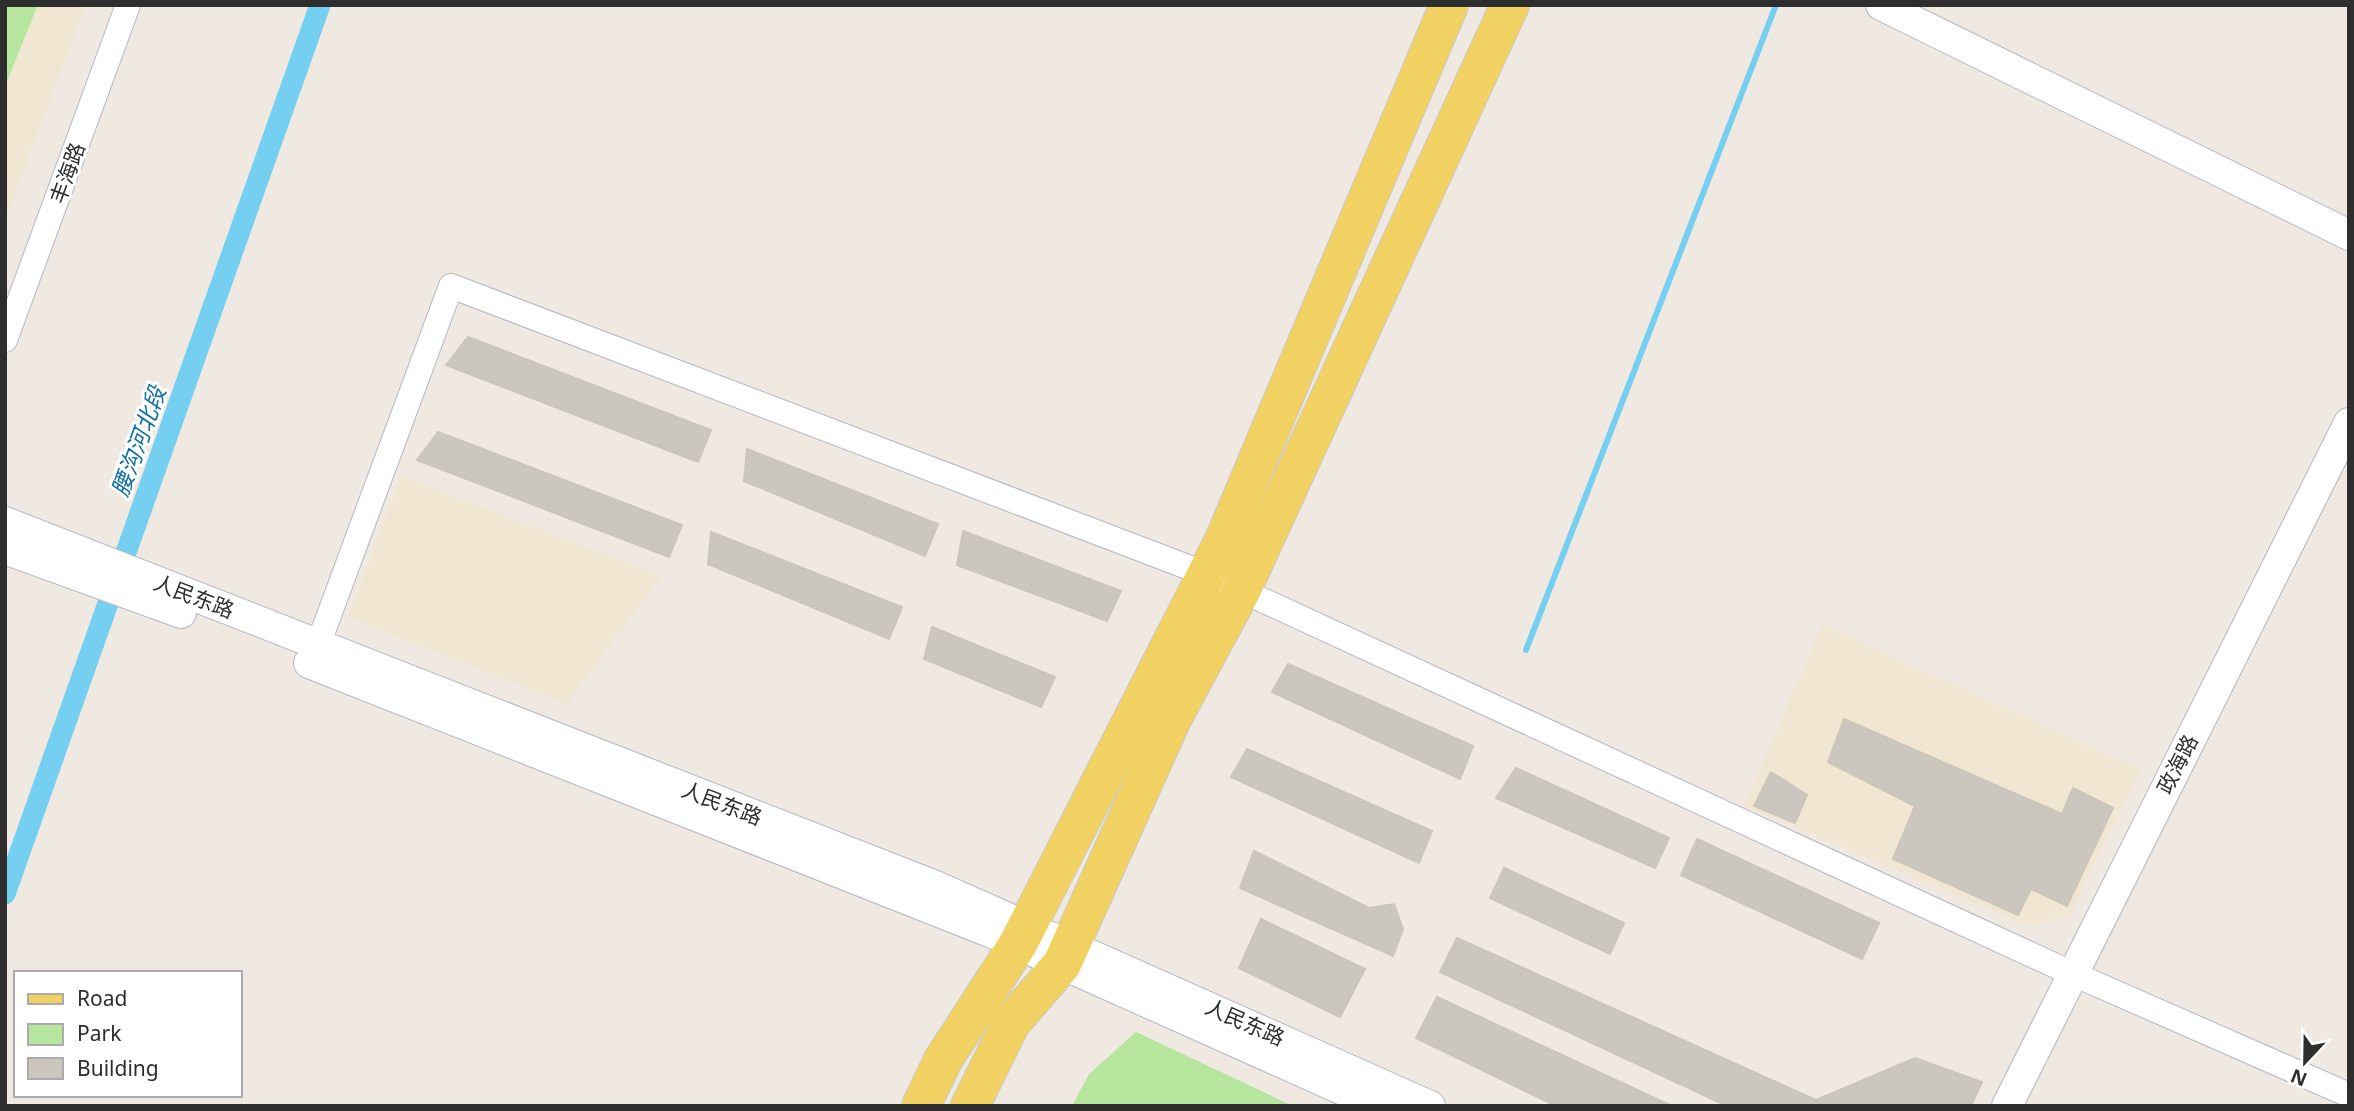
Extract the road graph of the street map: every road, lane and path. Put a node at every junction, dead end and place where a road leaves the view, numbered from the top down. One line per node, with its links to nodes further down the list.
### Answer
1 (128, 5): 6 (street, 丰海路)
2 (1449, 5): 11 (main road)
3 (1510, 5): 12 (main road)
4 (1881, 5): 5 (street)
5 (2349, 235)
6 (5, 340)
7 (2349, 423): 16 (street, 政海路)
8 (5, 522): 10 (street, 人民东路)
9 (5, 549): 10 (street, 人民东路)
10 (81, 563): 13 (street, 人民东路)
11 (1206, 574): 12 (street); 13 (street); 14 (main road)
12 (1241, 591): 15 (main road); 16 (street)
13 (315, 654): 14 (street, 人民东路)
14 (1022, 935): 15 (street, 人民东路); 18 (main road)
15 (1067, 954): 19 (main road); 20 (street, 人民东路); 21 (street, 人民东路)
16 (2071, 974): 17 (street); 22 (street, 政海路)
17 (2349, 1095)
18 (921, 1106)
19 (970, 1106)
20 (1379, 1106)
21 (1430, 1106)
22 (2007, 1106)

